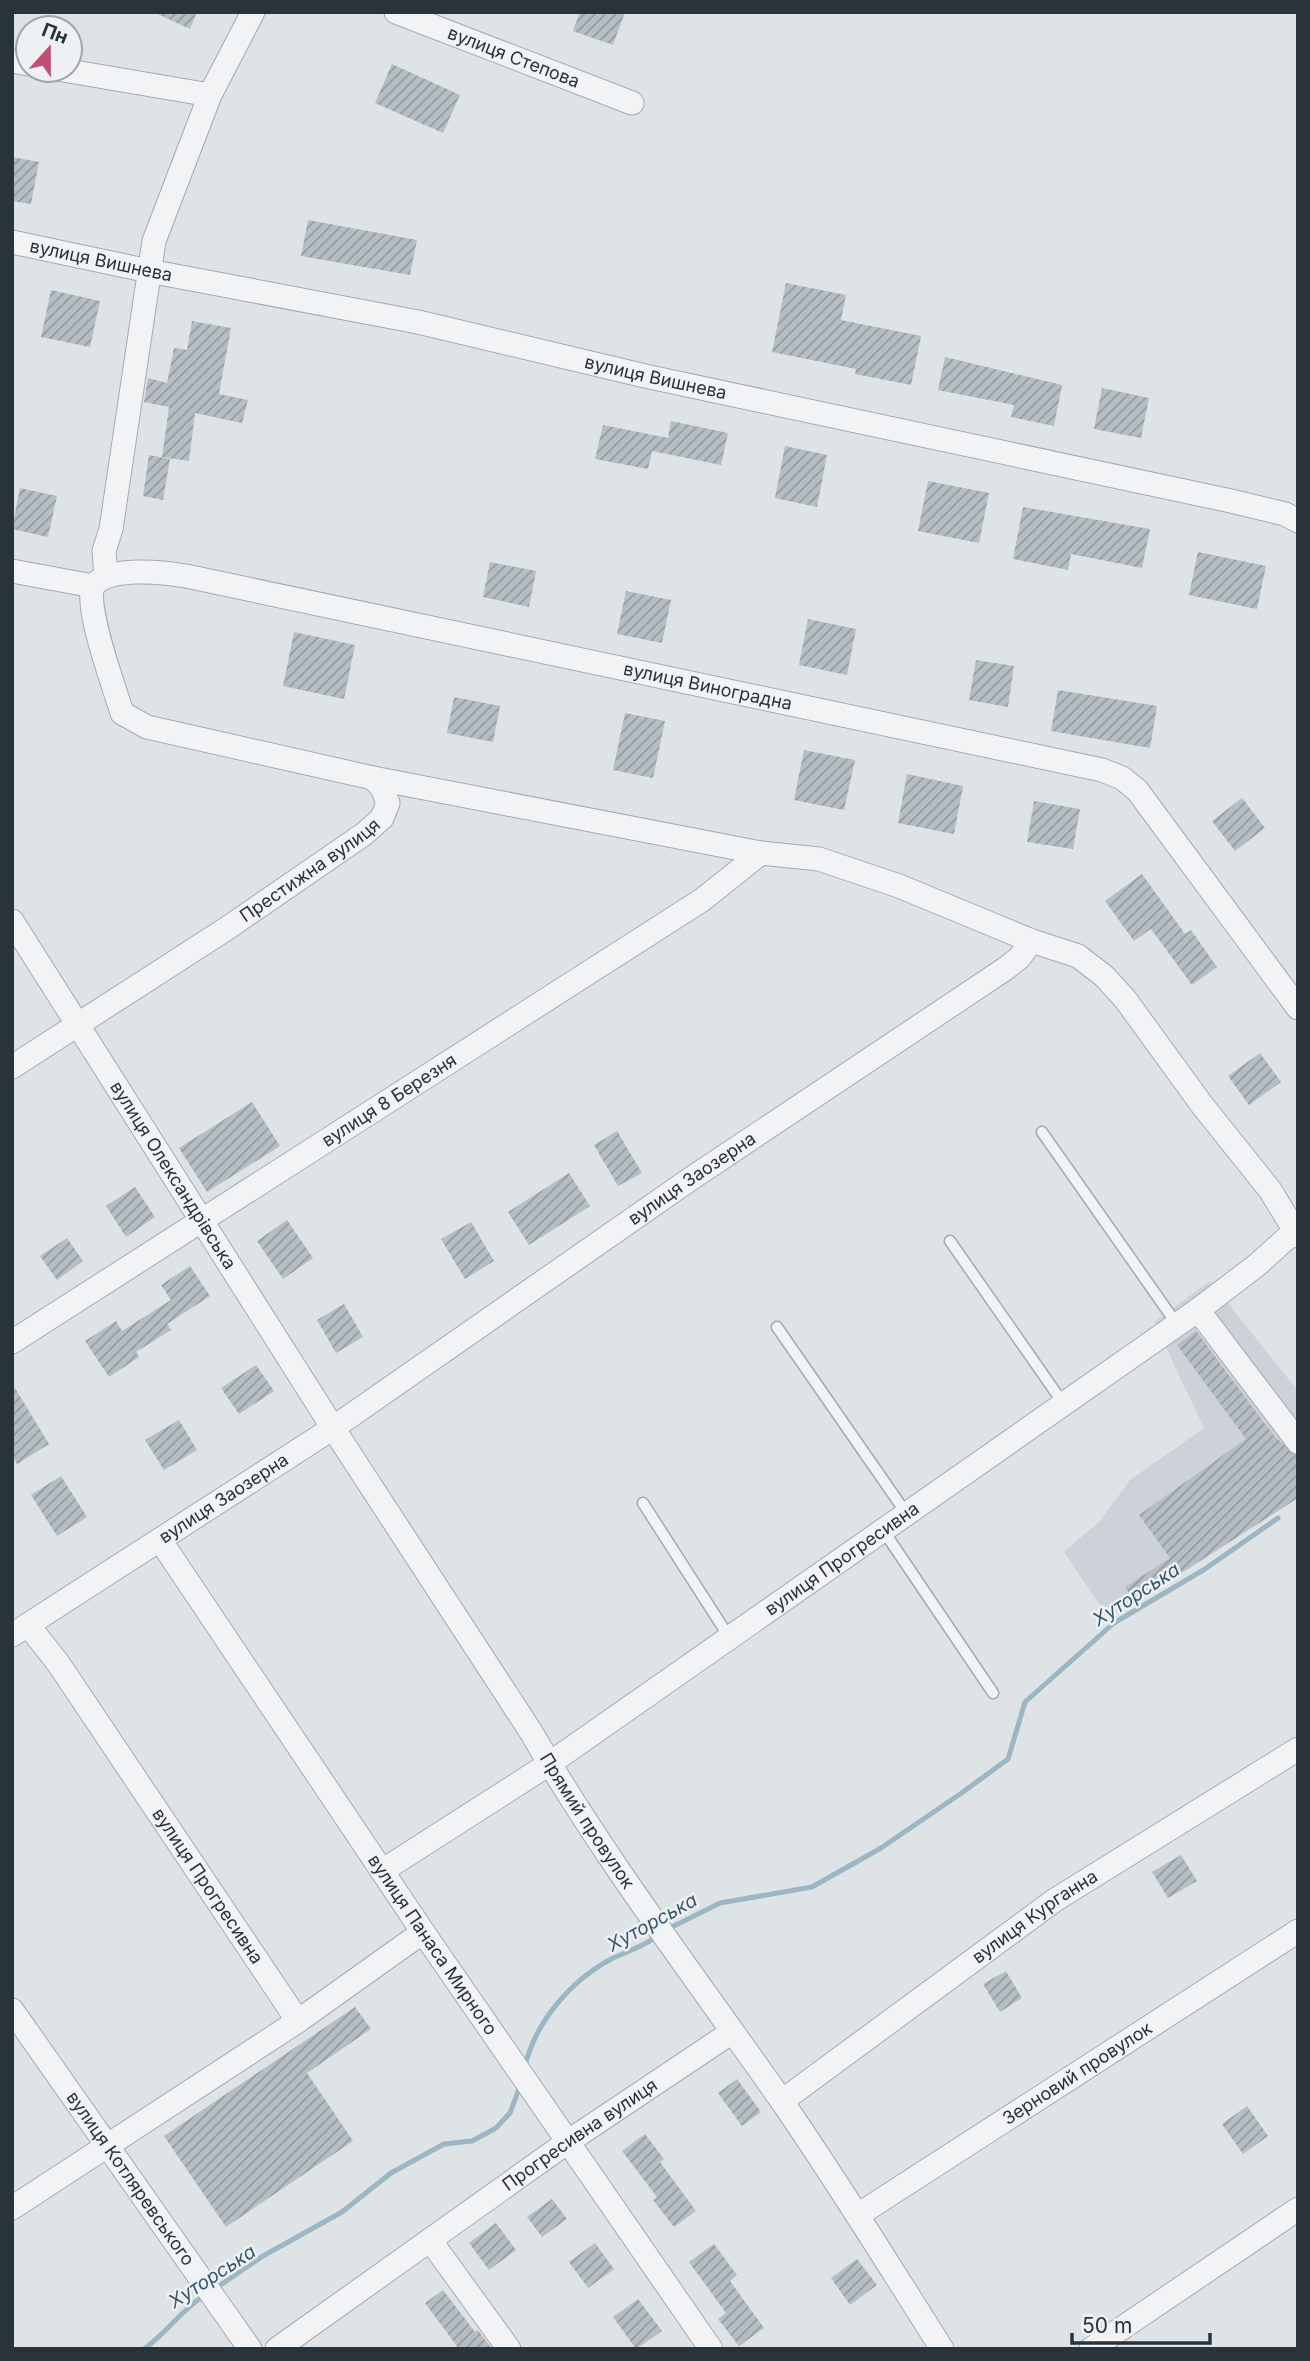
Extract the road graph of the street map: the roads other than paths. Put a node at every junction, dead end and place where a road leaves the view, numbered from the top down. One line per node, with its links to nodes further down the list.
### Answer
1 (253, 12): 4 (street)
2 (396, 12): 5 (street, вулиця Степова)
3 (84, 74): 4 (street)
4 (211, 95): 7 (street)
5 (632, 103)
6 (12, 242): 7 (street, вулиця Вишнева)
7 (149, 271): 8 (street, вулиця Вишнева); 10 (street)
8 (1298, 522)
9 (12, 570): 10 (street, вулиця Виноградна)
10 (99, 581): 11 (street); 15 (street, вулиця Виноградна)
11 (373, 778): 12 (street); 16 (street, Престижна вулиця)
12 (761, 853): 14 (street); 19 (street, вулиця 8 Березня)
13 (12, 922): 16 (street, вулиця Олександрівська)
14 (1032, 941): 20 (street); 27 (street, вулиця Заозерна)
15 (1298, 1008)
16 (79, 1025): 17 (street, Престижна вулиця); 19 (street, вулиця Олександрівська)
17 (12, 1068)
18 (1042, 1132): 23 (lane)
19 (203, 1219): 25 (street, вулиця 8 Березня); 27 (street, вулиця Олександрівська)
20 (1297, 1232): 22 (street, вулиця Прогресивна)
21 (950, 1241): 26 (lane)
22 (1198, 1310): 23 (street, вулиця Прогресивна); 28 (street)
23 (1177, 1323): 26 (street, вулиця Прогресивна)
24 (777, 1327): 30 (lane)
25 (12, 1342)
26 (1063, 1403): 30 (street, вулиця Прогресивна)
27 (333, 1428): 32 (street, вулиця Заозерна); 37 (street, Прямий провулок)
28 (1298, 1442)
29 (643, 1503): 34 (lane)
30 (906, 1513): 31 (street, вулиця Прогресивна)
31 (882, 1529): 34 (street, вулиця Прогресивна); 35 (lane)
32 (160, 1540): 33 (street, вулиця Заозерна); 38 (street, вулиця Панаса Мирного)
33 (20, 1630): 42 (street, вулиця Прогресивна)
34 (729, 1637): 37 (street, вулиця Прогресивна)
35 (993, 1693)
36 (1298, 1749): 44 (street, вулиця Курганна)
37 (549, 1764): 38 (street, вулиця Прогресивна); 43 (street, Прямий провулок)
38 (383, 1871): 40 (street, вулиця Панаса Мирного)
39 (1298, 1931): 49 (street, Зерновий провулок)
40 (423, 1932): 42 (street); 45 (street, вулиця Панаса Мирного)
41 (12, 2010): 46 (street, вулиця Котляревського)
42 (298, 2021): 46 (street)
43 (732, 2032): 44 (street, Прямий провулок); 45 (street, Прогресивна вулиця)
44 (782, 2101): 49 (street, Прямий провулок)
45 (569, 2141): 50 (street, Прогресивна вулиця); 54 (street, вулиця Панаса Мирного)
46 (110, 2147): 47 (street); 51 (street, вулиця Котляревського)
47 (12, 2208)
48 (1298, 2209): 56 (street)
49 (858, 2215): 55 (street, Прямий провулок)
50 (430, 2239): 52 (street, Прогресивна вулиця); 53 (street)
51 (250, 2349)
52 (277, 2349)
53 (509, 2349)
54 (711, 2349)
55 (942, 2349)
56 (1091, 2349)

